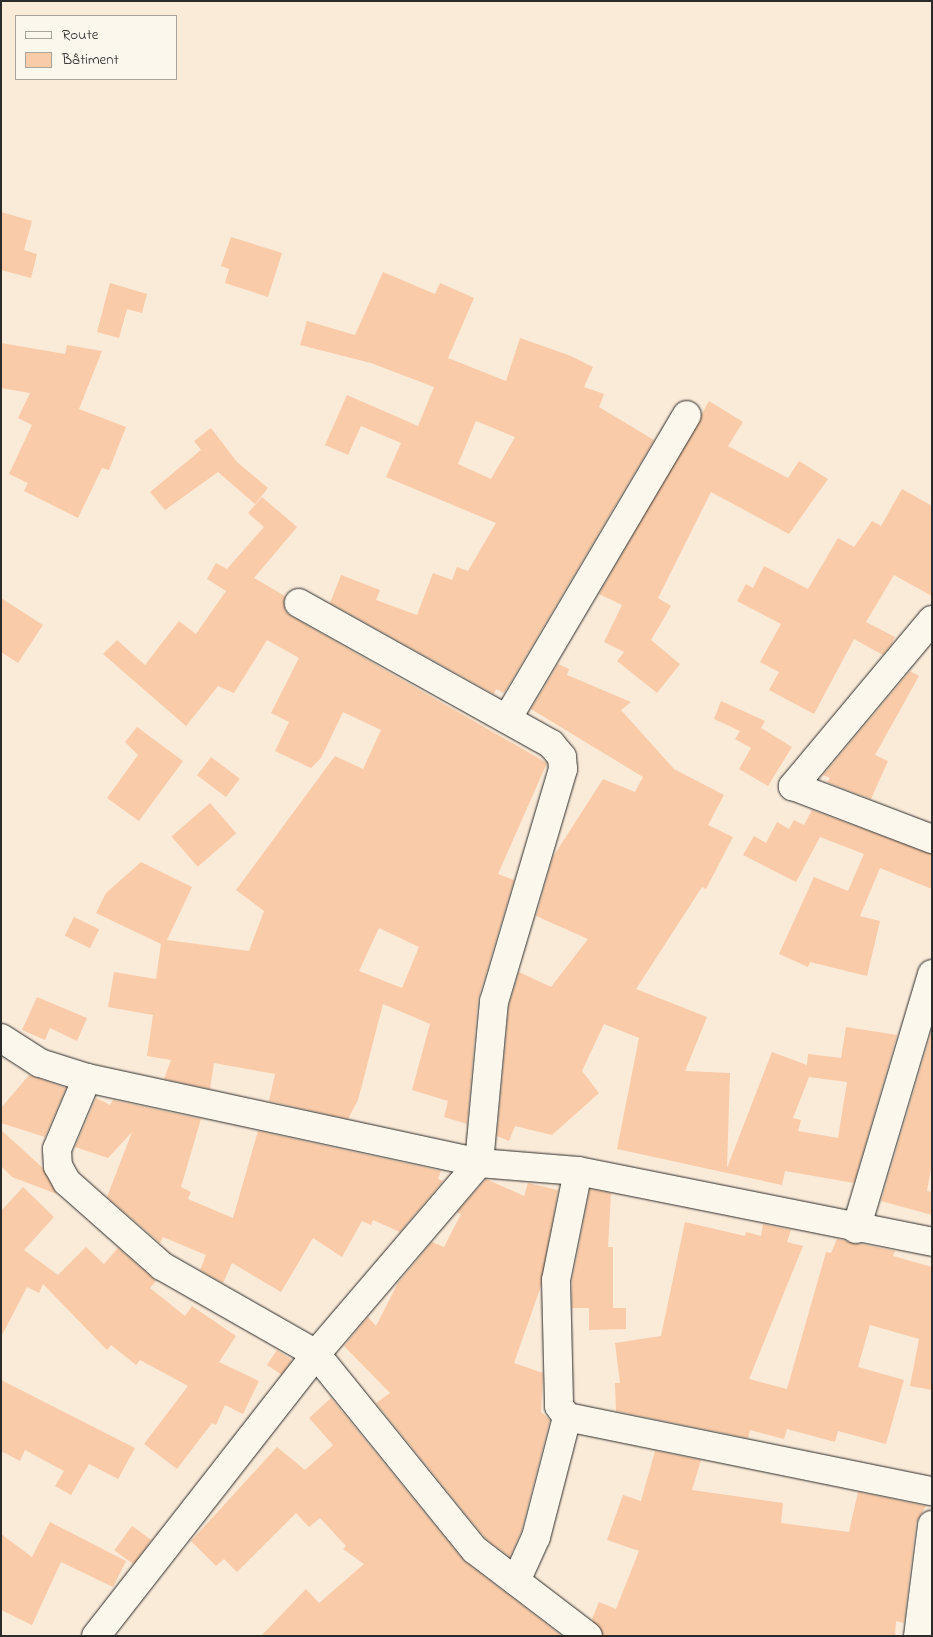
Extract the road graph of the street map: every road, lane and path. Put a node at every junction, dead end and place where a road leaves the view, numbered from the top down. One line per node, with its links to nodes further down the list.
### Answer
1 (687, 415): 4 (street)
2 (298, 603): 4 (street)
3 (932, 620): 5 (street)
4 (507, 719): 10 (street)
5 (932, 839)
6 (932, 974): 8 (street)
7 (1, 1038): 9 (street)
8 (921, 1045): 12 (street)
9 (86, 1078): 10 (street); 14 (street)
10 (479, 1163): 11 (street); 14 (street)
11 (578, 1171): 12 (street); 15 (street)
12 (856, 1229): 13 (street)
13 (932, 1242)
14 (316, 1354): 18 (street); 19 (street)
15 (567, 1417): 16 (street); 18 (street)
16 (932, 1491)
17 (932, 1525): 21 (street)
18 (516, 1581): 20 (street)
19 (96, 1636)
20 (588, 1636)
21 (918, 1636)

